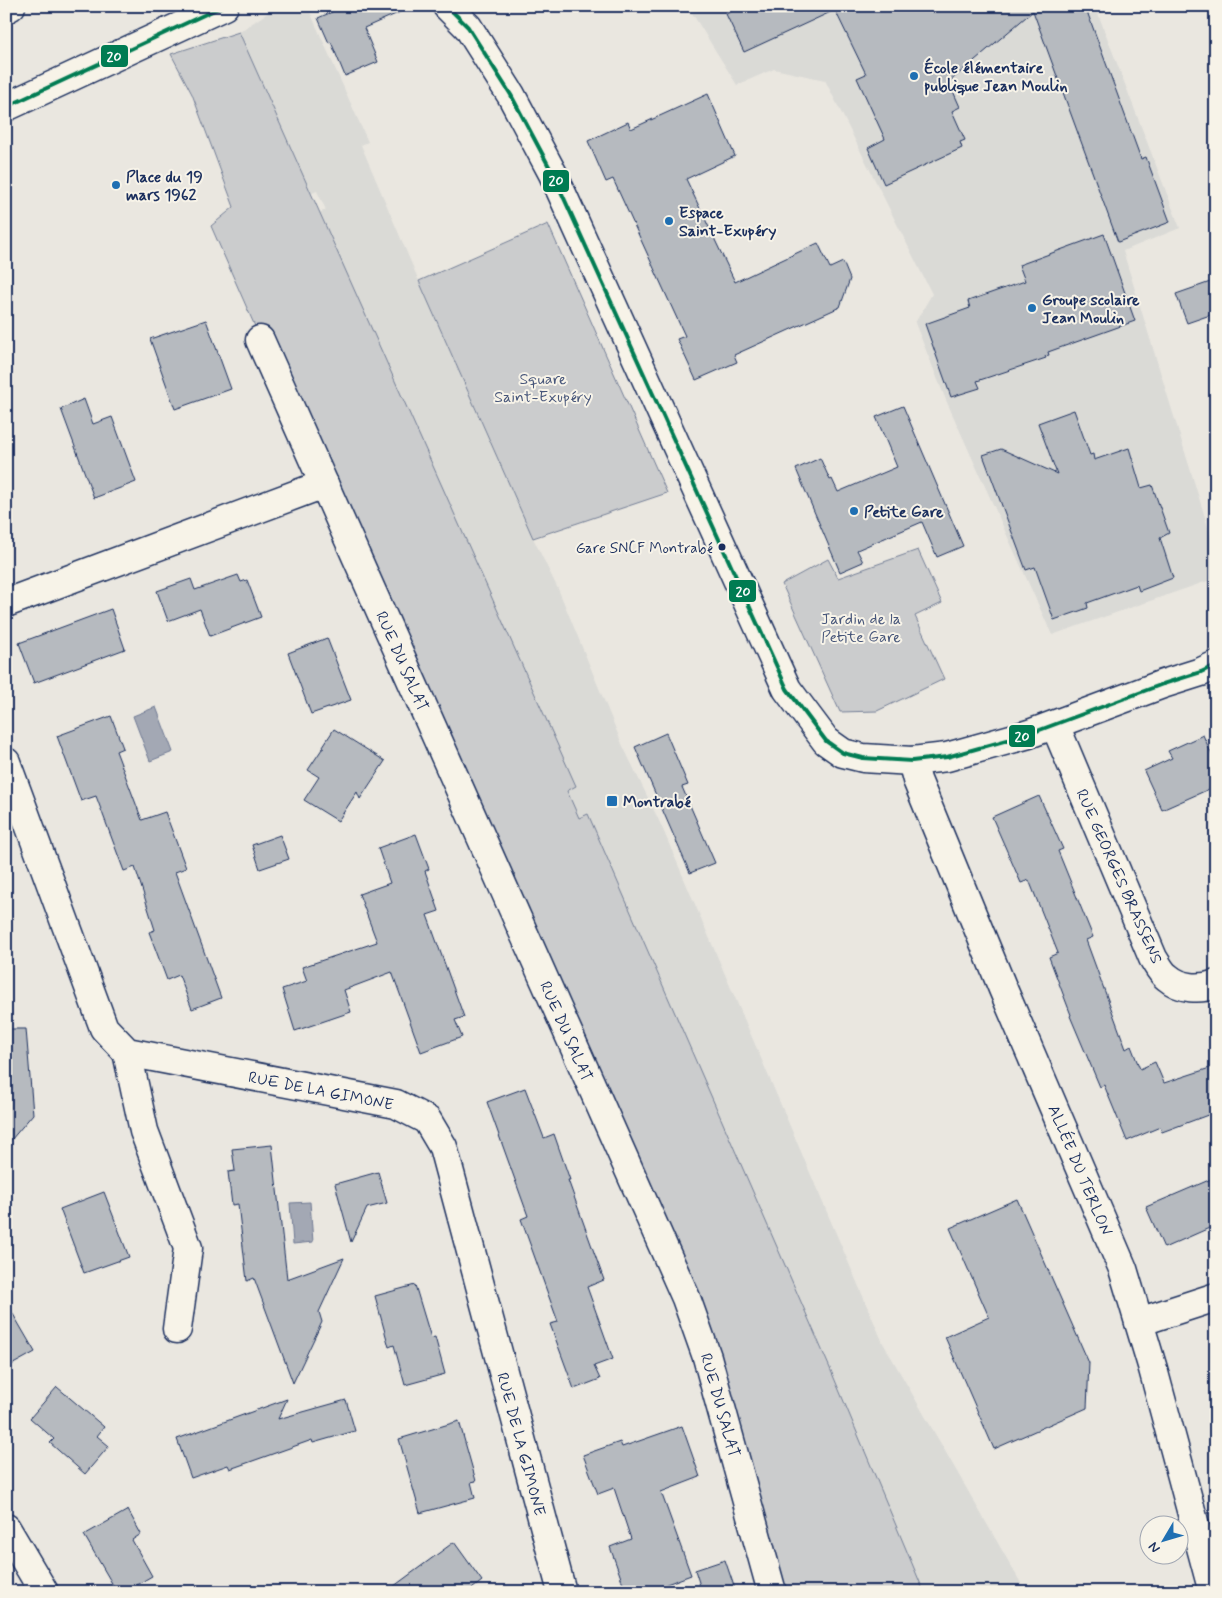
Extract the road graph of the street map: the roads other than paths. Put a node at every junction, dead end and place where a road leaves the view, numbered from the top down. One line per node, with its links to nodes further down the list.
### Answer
1 (11, 6): 4 (street)
2 (224, 6): 5 (street)
3 (447, 6): 11 (street)
4 (6, 9)
5 (6, 106)
6 (260, 340): 7 (street, RUE DU SALAT)
7 (324, 484): 8 (street); 21 (street, RUE DU SALAT)
8 (6, 603)
9 (1216, 665): 10 (street)
10 (1055, 725): 11 (street); 13 (street, RUE GEORGES BRASSENS)
11 (912, 761): 16 (street, ALLÉE DU TERLON)
12 (6, 762): 14 (street)
13 (1216, 984)
14 (127, 1052): 17 (street); 20 (street, RUE DE LA GIMONE)
15 (1216, 1297): 16 (street)
16 (1139, 1322): 22 (street, ALLÉE DU TERLON)
17 (177, 1329)
18 (6, 1528): 19 (street)
19 (44, 1592)
20 (562, 1592)
21 (772, 1592)
22 (1213, 1592)

